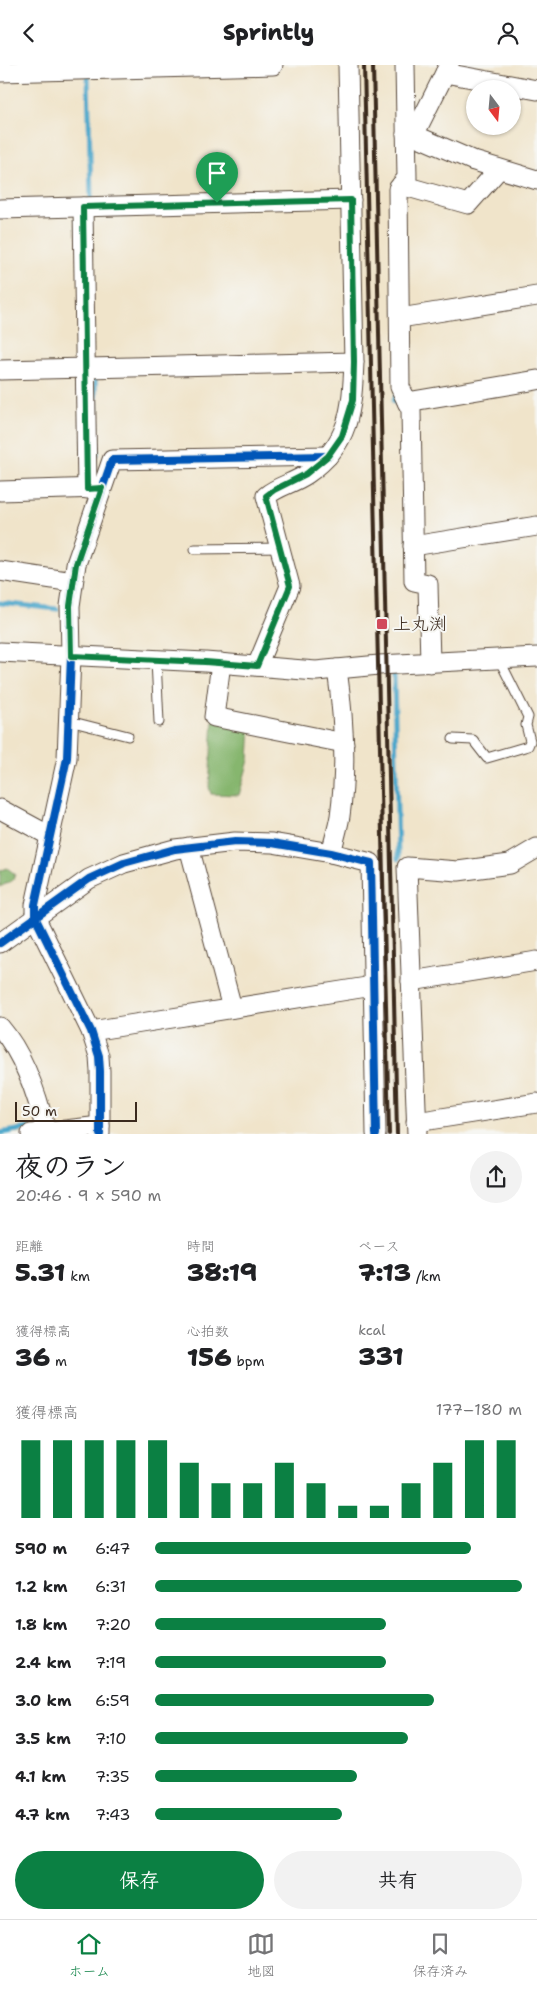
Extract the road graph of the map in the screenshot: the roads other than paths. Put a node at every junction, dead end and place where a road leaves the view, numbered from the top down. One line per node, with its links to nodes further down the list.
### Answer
1 (273, 65): 5 (street)
2 (348, 65): 11 (street)
3 (405, 65): 7 (street)
4 (447, 69): 6 (street); 7 (street)
5 (0, 72)
6 (537, 90)
7 (410, 135): 8 (street); 10 (street)
8 (499, 169): 9 (street); 10 (street)
9 (537, 180)
10 (401, 185): 15 (street)
11 (351, 200): 12 (street); 16 (street)
12 (83, 207): 13 (street); 17 (street)
13 (0, 209)
14 (537, 296): 15 (street)
15 (400, 318): 20 (street)
16 (354, 362): 17 (street); 21 (street)
17 (85, 369): 18 (street); 22 (street)
18 (0, 370)
19 (537, 380): 20 (street)
20 (407, 402): 25 (street)
21 (328, 456): 22 (street); 26 (street)
22 (94, 488): 23 (street); 29 (street)
23 (0, 491)
24 (537, 526): 25 (street)
25 (413, 546): 36 (street)
26 (281, 548): 27 (lane); 37 (street)
27 (195, 549)
28 (0, 571): 29 (street)
29 (73, 582): 31 (street)
30 (0, 652): 31 (street)
31 (71, 656): 33 (street); 39 (street)
32 (537, 657): 34 (street)
33 (156, 659): 35 (street); 40 (lane)
34 (499, 659): 36 (street); 42 (lane)
35 (221, 663): 37 (street); 43 (street)
36 (430, 663): 38 (street)
37 (257, 666): 38 (street)
38 (337, 669): 43 (street)
39 (69, 721): 41 (lane); 45 (street)
40 (159, 722)
41 (128, 737)
42 (453, 739)
43 (344, 743): 48 (street)
44 (0, 809): 45 (street)
45 (50, 837): 49 (street)
46 (190, 847): 48 (street); 49 (street); 54 (street)
47 (537, 848): 52 (street)
48 (331, 853): 53 (street)
49 (35, 917): 50 (street); 56 (street)
50 (0, 943)
51 (537, 961): 52 (street)
52 (411, 981): 58 (street)
53 (373, 985): 54 (street); 61 (street)
54 (232, 1009): 56 (street)
55 (0, 1027): 60 (street)
56 (91, 1031): 59 (street)
57 (537, 1103): 58 (street)
58 (416, 1128)
59 (100, 1130): 60 (street)
60 (38, 1133)
61 (376, 1134)

